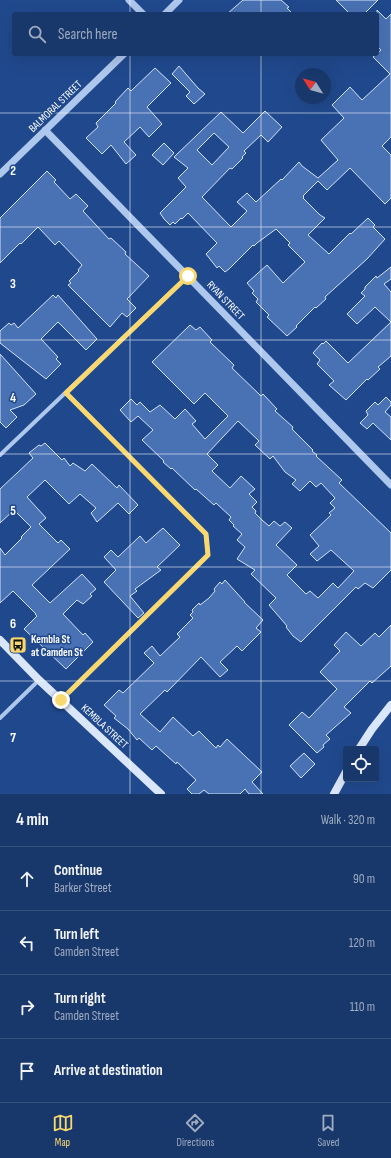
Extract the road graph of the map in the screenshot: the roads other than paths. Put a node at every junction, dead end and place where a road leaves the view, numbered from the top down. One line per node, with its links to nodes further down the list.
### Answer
1 (129, 0): 3 (street)
2 (179, 0): 4 (street)
3 (142, 12)
4 (168, 12)
5 (122, 56): 6 (street, BALMORAL STREET)
6 (45, 130): 7 (street, BALMORAL STREET); 8 (street, RYAN STREET)
7 (0, 174)
8 (188, 276): 9 (street); 11 (street, RYAN STREET)
9 (66, 393): 10 (street); 14 (street)
10 (0, 455)
11 (391, 485)
12 (0, 640): 13 (main road, KEMBLA STREET)
13 (39, 680): 14 (main road, KEMBLA STREET); 16 (street)
14 (61, 700): 19 (main road, KEMBLA STREET)
15 (391, 705): 17 (main road)
16 (0, 718)
17 (361, 746)
18 (343, 778): 20 (main road)
19 (161, 794)
20 (334, 794)

